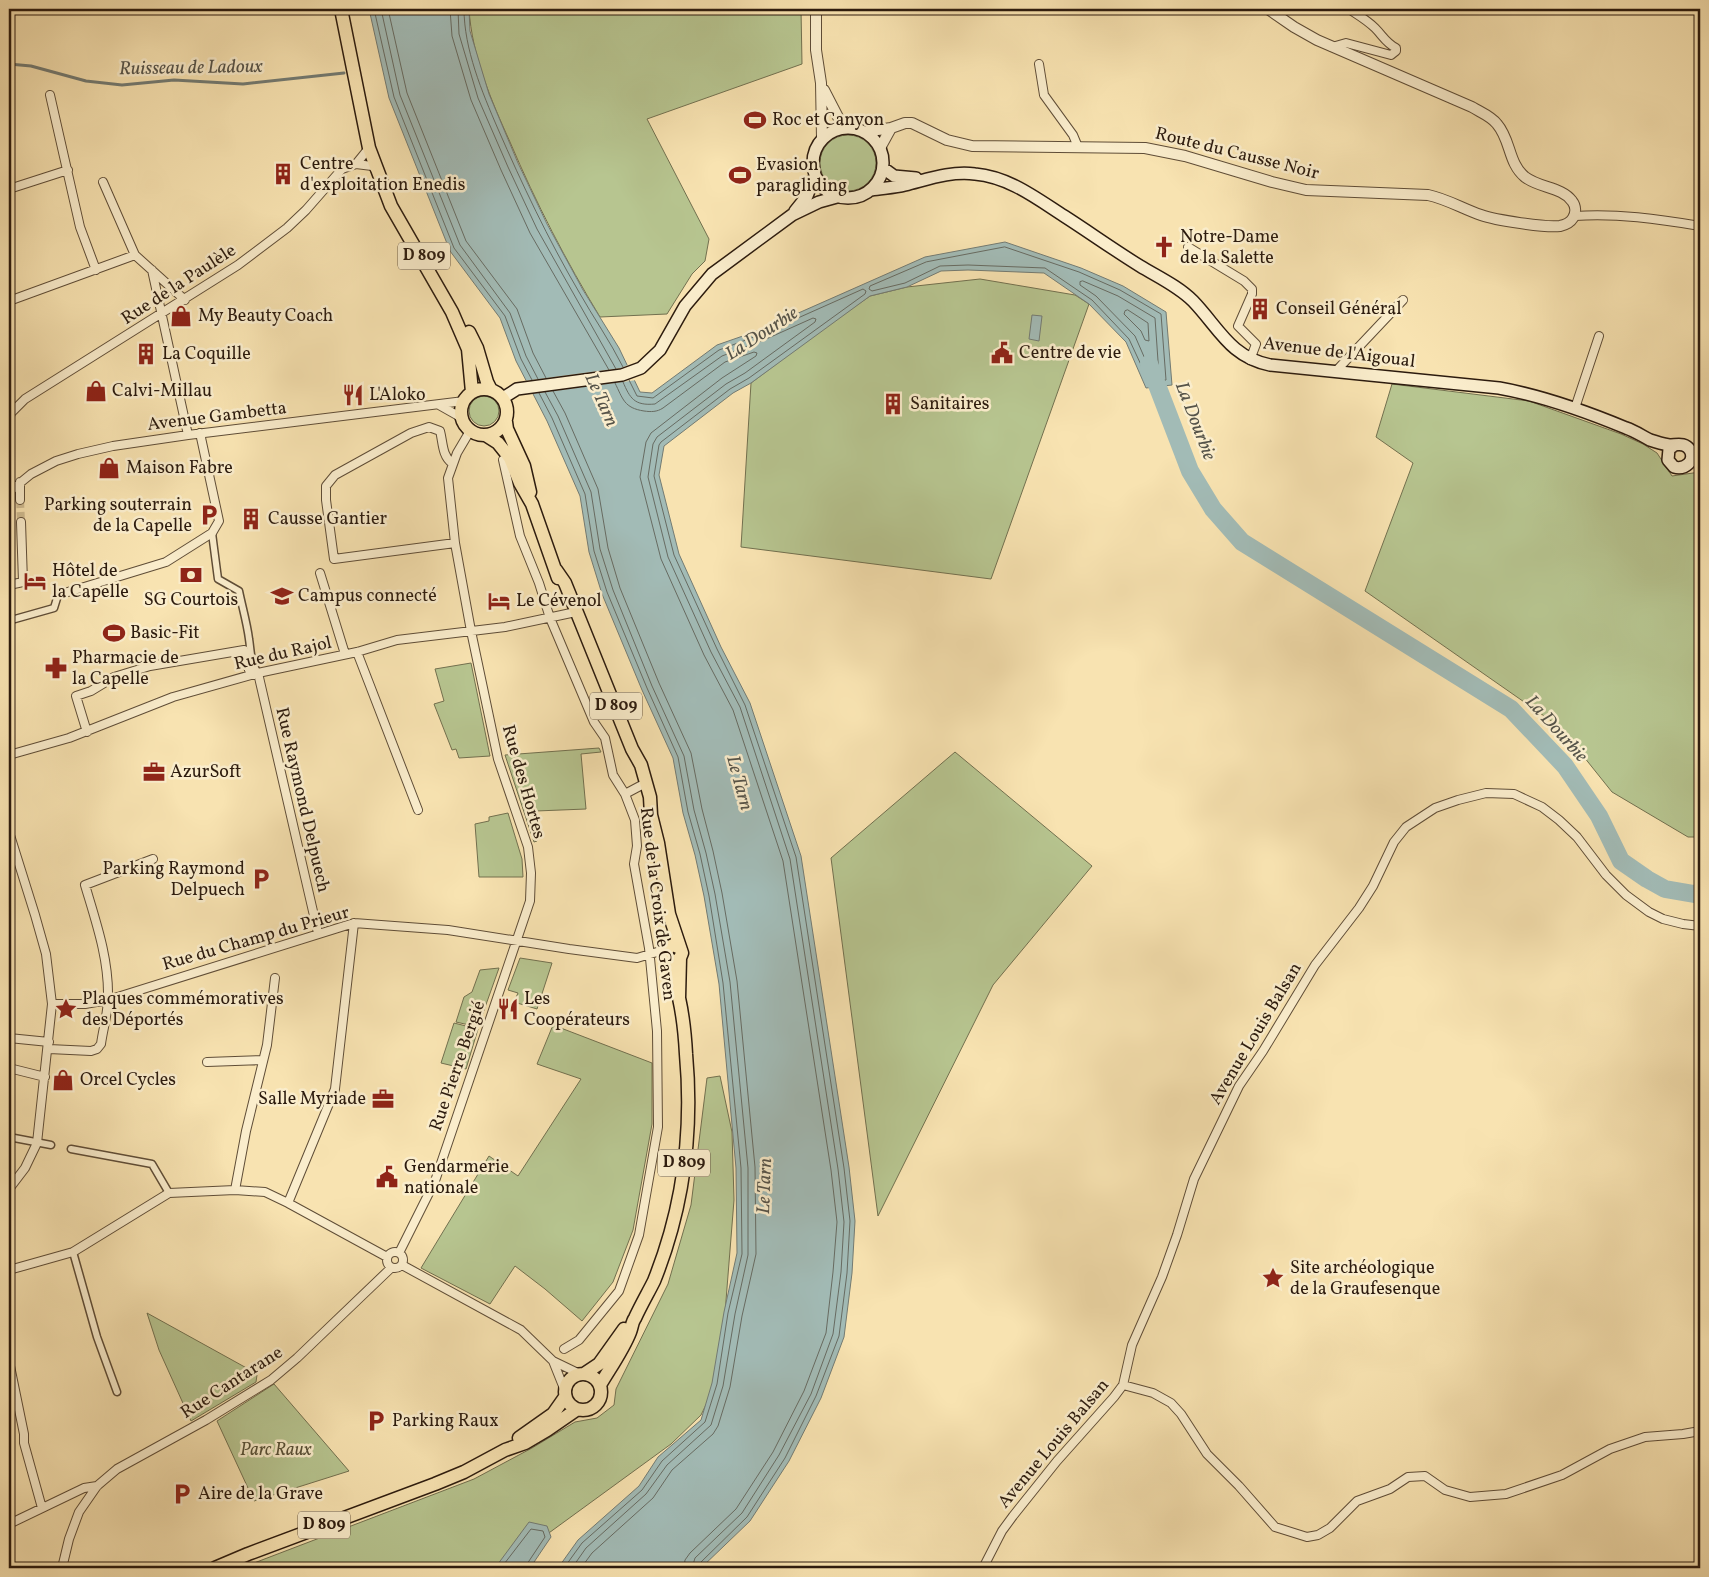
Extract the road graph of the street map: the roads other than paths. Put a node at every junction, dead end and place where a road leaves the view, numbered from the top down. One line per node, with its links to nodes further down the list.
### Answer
1 (342, 9): 9 (main road, D 809)
2 (816, 9): 7 (street)
3 (1268, 9): 5 (street)
4 (1348, 9): 5 (street)
5 (1332, 47): 28 (street)
6 (1039, 64): 14 (street)
7 (821, 83): 10 (street); 13 (street)
8 (50, 95): 19 (street)
9 (364, 118): 15 (main road, D 809); 41 (main road, D 809)
10 (849, 128): 12 (main road); 13 (main road)
11 (892, 128): 12 (street, Route du Causse Noir); 14 (street, Route du Causse Noir); 16 (street)
12 (864, 132): 16 (main road)
13 (822, 139): 21 (main road)
14 (1078, 147): 28 (street, Route du Causse Noir)
15 (369, 148): 17 (street, Rue de la Paulèle); 20 (main road, D 809)
16 (880, 148): 18 (main road)
17 (356, 164): 20 (street); 34 (street, Rue de la Paulèle)
18 (883, 168): 22 (main road, Avenue de l'Aigoual); 25 (main road)
19 (68, 170): 24 (street); 32 (street)
20 (378, 173): 42 (main road, D 809)
21 (815, 176): 26 (main road); 27 (main road)
22 (928, 178): 25 (main road, Avenue de l'Aigoual); 39 (main road, Avenue de l'Aigoual)
23 (103, 182): 31 (street)
24 (9, 189)
25 (871, 190): 26 (main road)
26 (838, 197): 27 (main road)
27 (792, 215): 43 (main road)
28 (1574, 216): 29 (street)
29 (1700, 226)
30 (1188, 247): 39 (street)
31 (134, 255): 32 (street); 33 (street)
32 (96, 270): 36 (street)
33 (152, 270): 34 (street); 37 (street)
34 (185, 300): 37 (street, Rue de la Paulèle)
35 (1402, 300): 40 (street)
36 (9, 301)
37 (162, 314): 47 (street, Rue de la Paulèle); 51 (street)
38 (1599, 336): 45 (street)
39 (1250, 360): 40 (main road, Avenue de l'Aigoual)
40 (1336, 371): 45 (main road, Avenue de l'Aigoual)
41 (491, 390): 42 (main road); 43 (main road)
42 (468, 397): 44 (street, Avenue Gambetta); 46 (main road)
43 (503, 398): 48 (main road)
44 (439, 405): 46 (street); 50 (street, Avenue Gambetta)
45 (1575, 408): 53 (main road, Avenue de l'Aigoual)
46 (462, 418): 49 (main road)
47 (9, 419)
48 (506, 422): 52 (main road); 62 (main road, D 809)
49 (470, 431): 52 (main road); 58 (street)
50 (200, 433): 51 (street, Avenue Gambetta); 64 (street)
51 (188, 435): 59 (street, Avenue Gambetta)
52 (487, 436): 62 (main road, D 809)
53 (1649, 439): 54 (main road, Avenue de l'Aigoual); 55 (main road, Avenue de l'Aigoual)
54 (1675, 445): 55 (main road); 57 (main road)
55 (1667, 456): 57 (main road)
56 (503, 460): 71 (street, Rue de la Croix de Gaven)
57 (1695, 460)
58 (452, 463): 65 (street, Rue des Hortes); 65 (street)
59 (20, 482): 60 (street, Avenue Gambetta); 61 (street)
60 (9, 492)
61 (20, 500)
62 (532, 504): 66 (main road, D 809)
63 (21, 522): 68 (street)
64 (212, 533): 69 (street); 77 (street)
65 (455, 543): 73 (street, Rue des Hortes)
66 (556, 570): 70 (main road, D 809); 76 (main road, D 809)
67 (320, 572): 75 (street)
68 (9, 585)
69 (58, 595): 72 (street)
70 (571, 613): 71 (street, Rue du Rajol); 76 (main road, D 809)
71 (550, 618): 73 (street, Rue du Rajol); 82 (street, Rue de la Croix de Gaven)
72 (15, 619)
73 (471, 631): 74 (street, Rue du Rajol); 90 (street, Rue des Hortes)
74 (356, 652): 75 (street, Rue du Rajol); 83 (street)
75 (345, 654): 77 (street, Rue du Rajol)
76 (597, 664): 79 (main road, D 809)
77 (258, 673): 78 (street, Rue du Rajol); 78 (street); 89 (street, Rue Raymond Delpuech)
78 (87, 732): 80 (street, Rue du Rajol)
79 (632, 750): 81 (main road, D 809); 84 (main road, D 809)
80 (9, 755)
81 (640, 786): 82 (street); 84 (main road, D 809)
82 (625, 794): 92 (street, Rue de la Croix de Gaven)
83 (418, 810)
84 (651, 815): 91 (main road, D 809)
85 (9, 832): 95 (street)
86 (154, 859): 94 (street)
87 (354, 923): 89 (street, Rue du Champ du Prieur); 90 (street, Rue du Champ du Prieur); 109 (street)
88 (1700, 926): 122 (street, Avenue Louis Balsan)
89 (318, 933): 94 (street, Rue du Champ du Prieur)
90 (517, 941): 92 (street, Rue du Champ du Prieur); 111 (street, Rue Pierre Bergié)
91 (673, 954): 92 (street, Rue du Champ du Prieur); 116 (main road, D 809)
92 (649, 956): 117 (street, Rue de la Croix de Gaven)
93 (275, 978): 98 (street)
94 (108, 1000): 95 (street, Rue du Champ du Prieur); 97 (street)
95 (52, 1004): 97 (street)
96 (9, 1038): 97 (street)
97 (49, 1045): 101 (street)
98 (263, 1060): 99 (street); 107 (street)
99 (207, 1062)
100 (9, 1068): 101 (street)
101 (45, 1077): 103 (street)
102 (9, 1137): 103 (street)
103 (37, 1143): 104 (street); 106 (street)
104 (51, 1145)
105 (71, 1149): 108 (street)
106 (9, 1189)
107 (235, 1190): 108 (street); 109 (street)
108 (169, 1193): 110 (street)
109 (288, 1203): 112 (street)
110 (73, 1252): 115 (street); 123 (street)
111 (399, 1253): 112 (street); 113 (street)
112 (387, 1257): 114 (street)
113 (402, 1264): 114 (street); 119 (street)
114 (391, 1268): 128 (street, Rue Cantarane)
115 (9, 1270)
116 (633, 1320): 120 (main road, D 809); 121 (main road, D 809)
117 (564, 1349)
118 (9, 1361): 129 (street)
119 (553, 1361): 120 (street); 124 (street)
120 (582, 1374): 121 (main road); 124 (main road)
121 (600, 1385): 125 (main road)
122 (1123, 1385): 126 (street); 133 (street, Avenue Louis Balsan)
123 (117, 1392)
124 (565, 1394): 125 (main road); 127 (main road, D 809)
125 (576, 1410): 127 (main road, D 809)
126 (1700, 1431)
127 (505, 1450): 132 (main road, D 809)
128 (97, 1486): 129 (street, Rue Cantarane); 131 (street, Rue Cantarane)
129 (42, 1508): 130 (street, Rue Cantarane)
130 (9, 1524)
131 (62, 1568)
132 (215, 1568)
133 (983, 1568)

